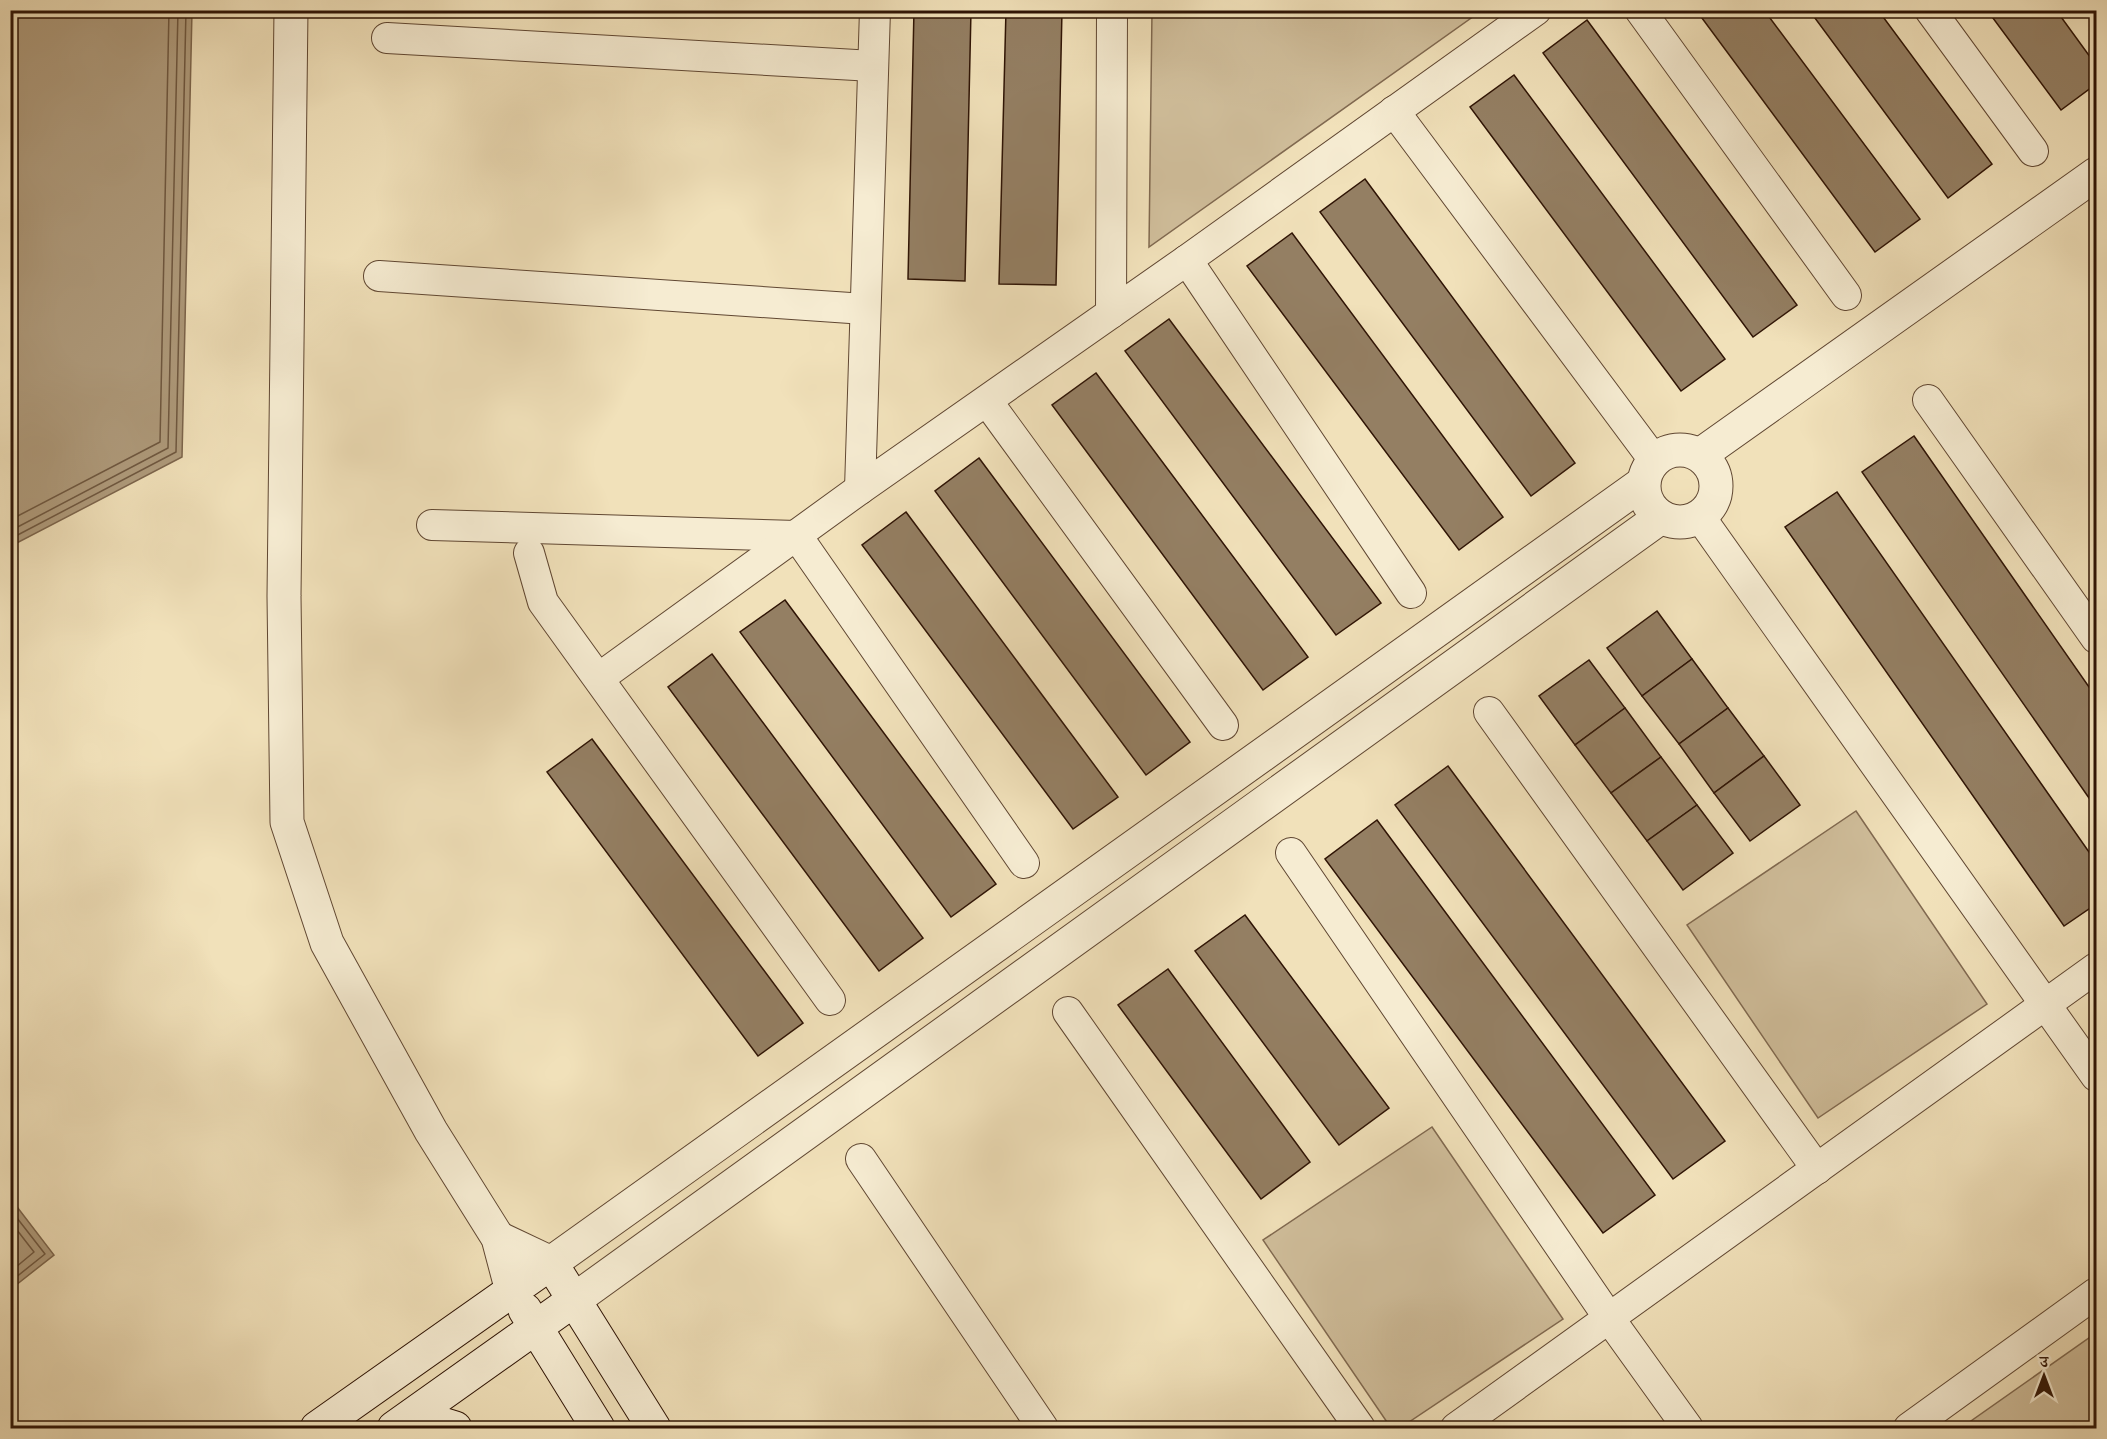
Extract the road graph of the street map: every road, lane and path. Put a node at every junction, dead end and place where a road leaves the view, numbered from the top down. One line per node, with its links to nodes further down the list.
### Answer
1 (291, 10): 41 (street)
2 (875, 10): 8 (street)
3 (1112, 10): 16 (street)
4 (1536, 10): 9 (street)
5 (1640, 10): 14 (street)
6 (1930, 10): 10 (street)
7 (387, 38): 8 (street)
8 (873, 66): 15 (street)
9 (1394, 111): 12 (street); 20 (street)
10 (2033, 152)
11 (2097, 174): 19 (street)
12 (1187, 260): 16 (street); 27 (street)
13 (379, 276): 15 (street)
14 (1846, 295)
15 (865, 309): 21 (street)
16 (1111, 313): 18 (street)
17 (1928, 400): 28 (street)
18 (987, 401): 21 (street); 31 (street)
19 (1700, 455): 20 (street); 23 (street)
20 (1649, 472): 22 (street); 42 (street)
21 (860, 489): 25 (street)
22 (1661, 517): 23 (street); 45 (street)
23 (1700, 517): 36 (street)
24 (432, 525): 25 (street)
25 (797, 536): 29 (street); 33 (street)
26 (529, 553): 29 (street)
27 (1411, 593)
28 (2097, 638)
29 (599, 678): 35 (street)
30 (1490, 712): 40 (street)
31 (1223, 724)
32 (1291, 853): 46 (street)
33 (1024, 863)
34 (2097, 968): 36 (street)
35 (830, 1000)
36 (2046, 1004): 38 (street); 40 (street)
37 (1068, 1012): 54 (street)
38 (2097, 1076)
39 (861, 1159): 53 (street)
40 (1817, 1169): 46 (street)
41 (498, 1238): 42 (street); 43 (street)
42 (551, 1263): 43 (street); 45 (street)
43 (512, 1291): 47 (street); 49 (street)
44 (2097, 1293): 57 (street)
45 (574, 1300): 47 (street); 52 (street)
46 (1610, 1318): 55 (street); 56 (street)
47 (536, 1327): 48 (street); 51 (street)
48 (404, 1421): 50 (street)
49 (316, 1428)
50 (455, 1428)
51 (598, 1428)
52 (654, 1428)
53 (1043, 1428)
54 (1360, 1428)
55 (1456, 1428)
56 (1688, 1428)
57 (1909, 1428)

